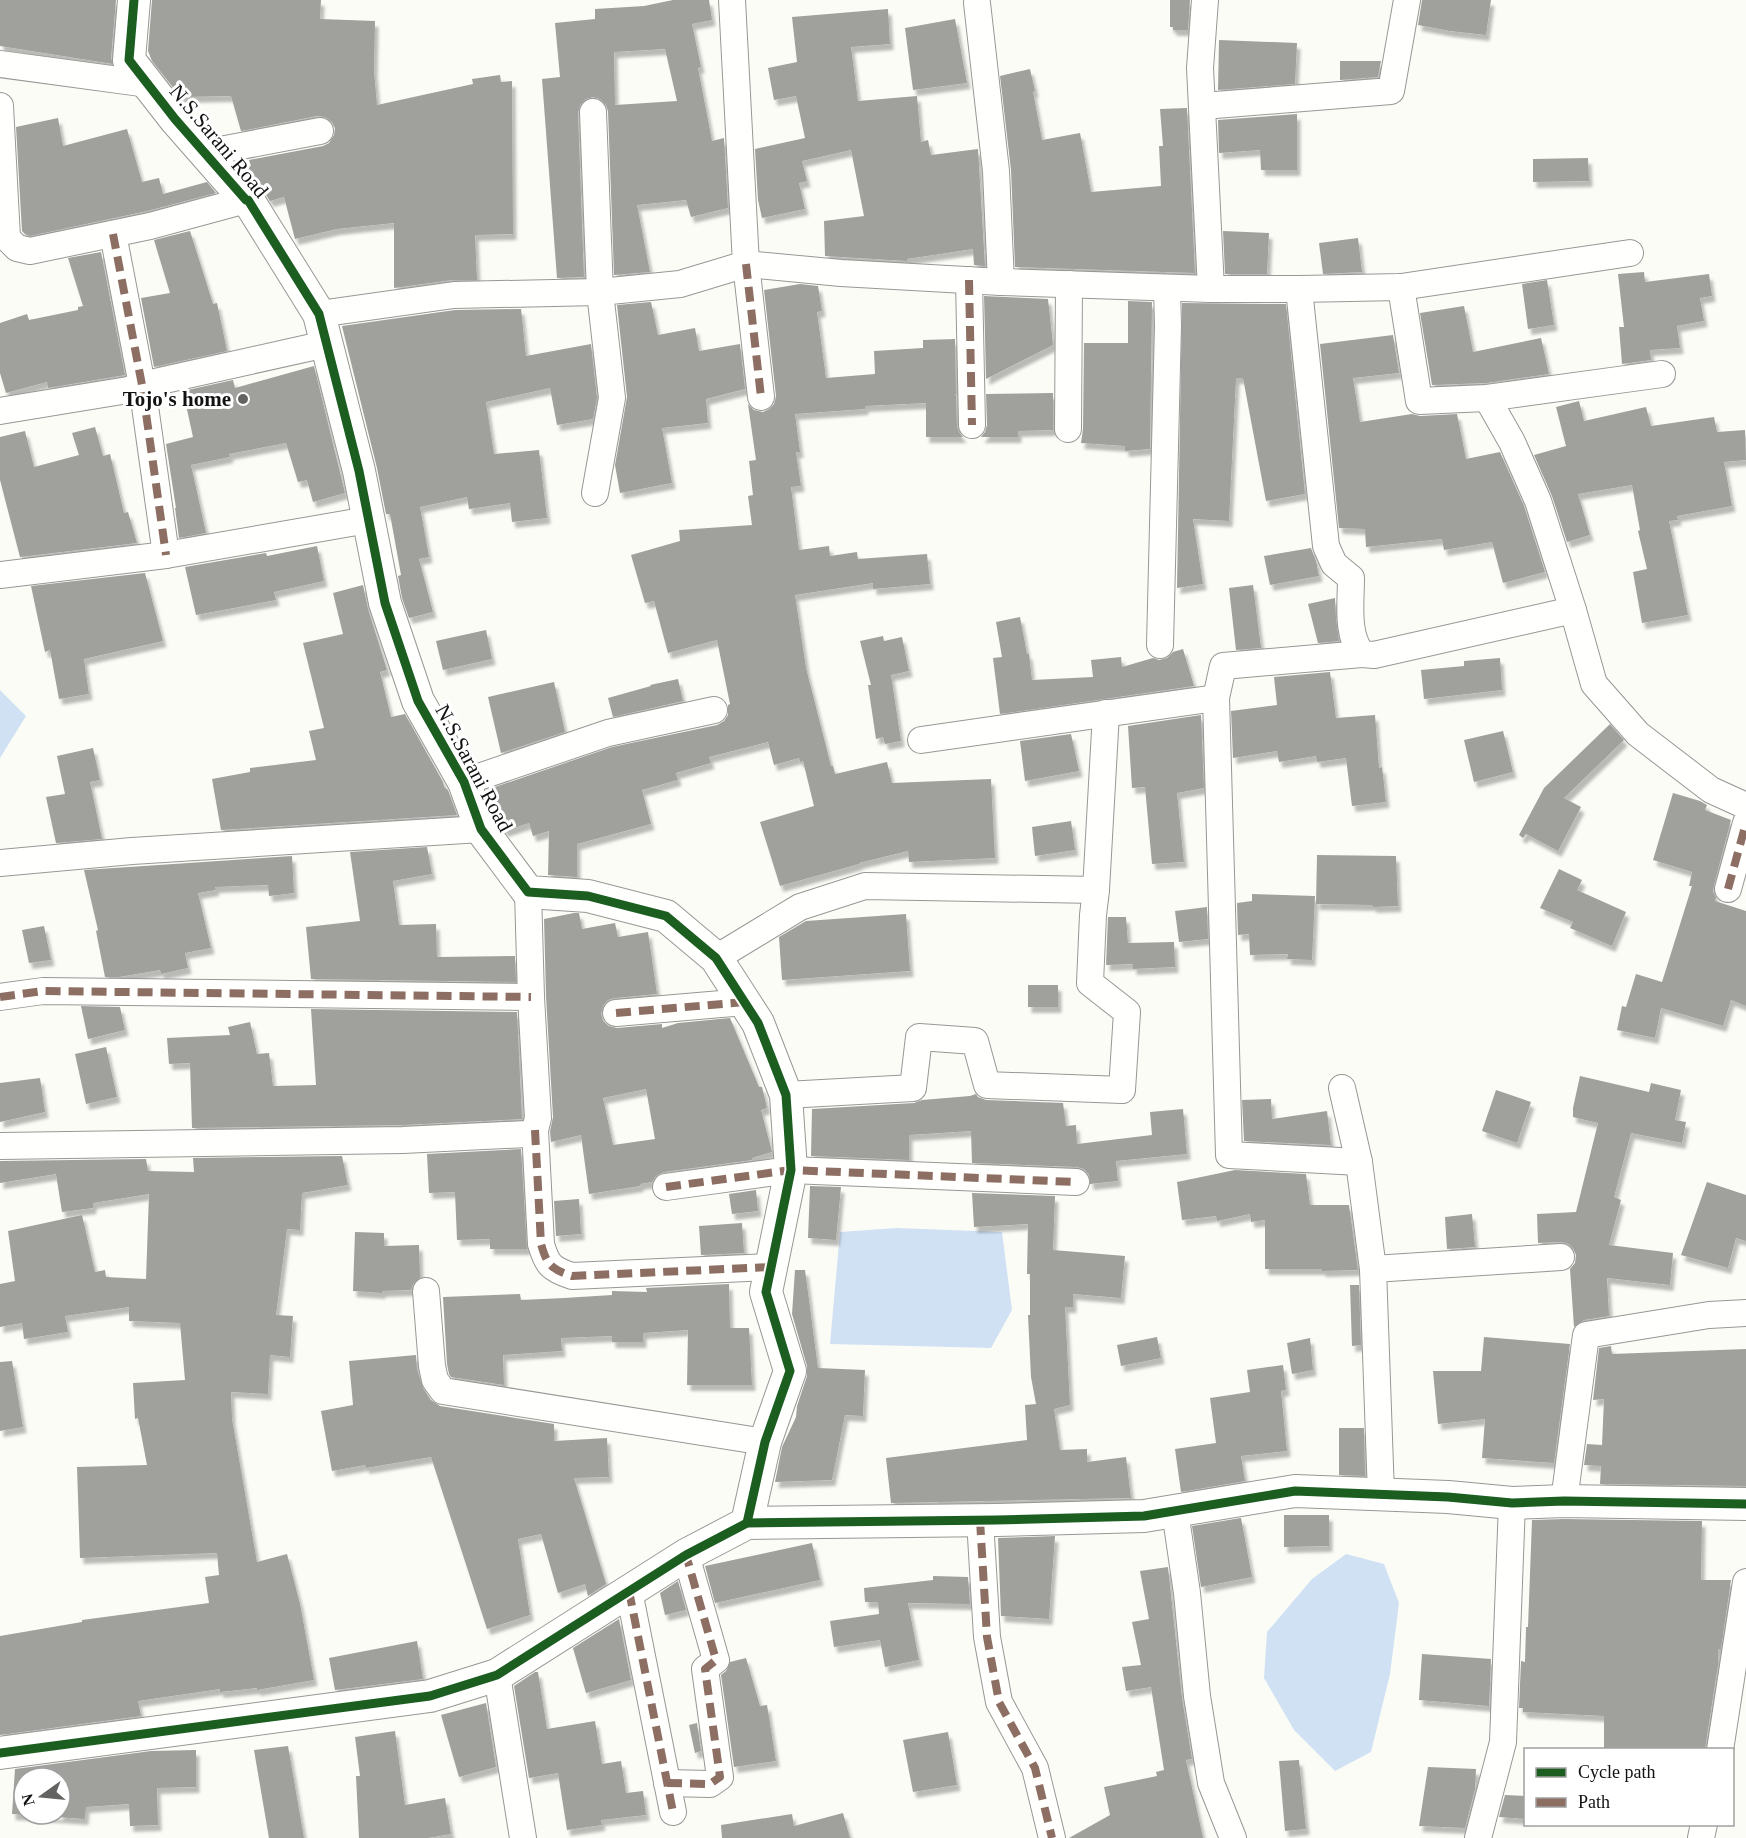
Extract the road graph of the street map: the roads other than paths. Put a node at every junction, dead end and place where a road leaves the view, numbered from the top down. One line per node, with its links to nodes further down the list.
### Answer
1 (134, 0): 7 (street, N.S.Sarani Road)
2 (732, 0): 16 (street)
3 (1205, 0): 9 (street)
4 (1407, 0): 9 (street)
5 (977, 3): 18 (street)
6 (0, 64): 7 (street)
7 (148, 84): 12 (street, N.S.Sarani Road)
8 (0, 106): 14 (street)
9 (1203, 106): 22 (street)
10 (593, 112): 24 (street)
11 (320, 131): 12 (street)
12 (204, 153): 13 (street, N.S.Sarani Road)
13 (246, 200): 14 (street); 25 (street, N.S.Sarani Road)
14 (113, 234): 28 (street)
15 (1630, 253): 20 (street)
16 (746, 264): 17 (street); 24 (street); 29 (street)
17 (969, 280): 18 (street); 32 (street)
18 (1001, 282): 19 (street)
19 (1069, 284): 21 (street); 33 (street)
20 (1401, 287): 23 (street); 30 (street)
21 (1167, 288): 22 (street); 39 (street)
22 (1211, 289): 23 (street)
23 (1299, 289): 40 (street)
24 (600, 292): 25 (street); 34 (street)
25 (319, 314): 26 (street, N.S.Sarani Road)
26 (326, 344): 28 (street); 35 (street, N.S.Sarani Road)
27 (1662, 374): 30 (street)
28 (142, 385): 31 (street); 36 (street)
29 (761, 397)
30 (1487, 398): 38 (street)
31 (0, 411)
32 (972, 426)
33 (1068, 429)
34 (595, 493)
35 (368, 520): 36 (street); 45 (street, N.S.Sarani Road)
36 (166, 555): 37 (street)
37 (0, 575)
38 (1573, 610): 40 (street); 46 (street)
39 (1160, 645)
40 (1362, 654): 41 (street)
41 (1216, 698): 43 (street); 62 (street)
42 (714, 710): 45 (street)
43 (1106, 713): 44 (street); 51 (street)
44 (921, 740)
45 (465, 782): 48 (street, N.S.Sarani Road)
46 (1746, 806)
47 (1746, 823): 50 (street)
48 (481, 829): 49 (street); 52 (street, N.S.Sarani Road)
49 (0, 863)
50 (1728, 889)
51 (1096, 890): 53 (street); 59 (street)
52 (528, 892): 53 (street); 55 (street)
53 (716, 958): 56 (street)
54 (0, 996): 55 (street)
55 (531, 997): 60 (street)
56 (745, 1002): 57 (street); 59 (street)
57 (616, 1013)
58 (1342, 1088): 62 (street)
59 (786, 1095): 63 (street)
60 (535, 1130): 61 (street); 67 (street)
61 (0, 1146)
62 (1359, 1162): 68 (street)
63 (791, 1170): 64 (street); 65 (street); 67 (street)
64 (1076, 1182)
65 (666, 1187)
66 (1561, 1257): 68 (street)
67 (771, 1267): 71 (street)
68 (1373, 1269): 72 (street)
69 (426, 1291): 71 (street)
70 (1746, 1314): 73 (street)
71 (765, 1442): 78 (street)
72 (1381, 1494): 74 (street); 76 (street)
73 (1564, 1501): 74 (street); 75 (street)
74 (1512, 1503): 90 (street)
75 (1746, 1504)
76 (1175, 1511): 77 (street); 89 (street)
77 (980, 1520): 78 (street); 88 (street)
78 (747, 1523): 79 (street)
79 (686, 1556): 81 (street); 85 (street)
80 (1746, 1582): 83 (street)
81 (629, 1591): 82 (street); 85 (street)
82 (497, 1676): 84 (street); 87 (street)
83 (1720, 1748)
84 (0, 1753)
85 (667, 1783): 86 (street)
86 (674, 1812)
87 (523, 1838)
88 (1052, 1838)
89 (1233, 1838)
90 (1478, 1838)

